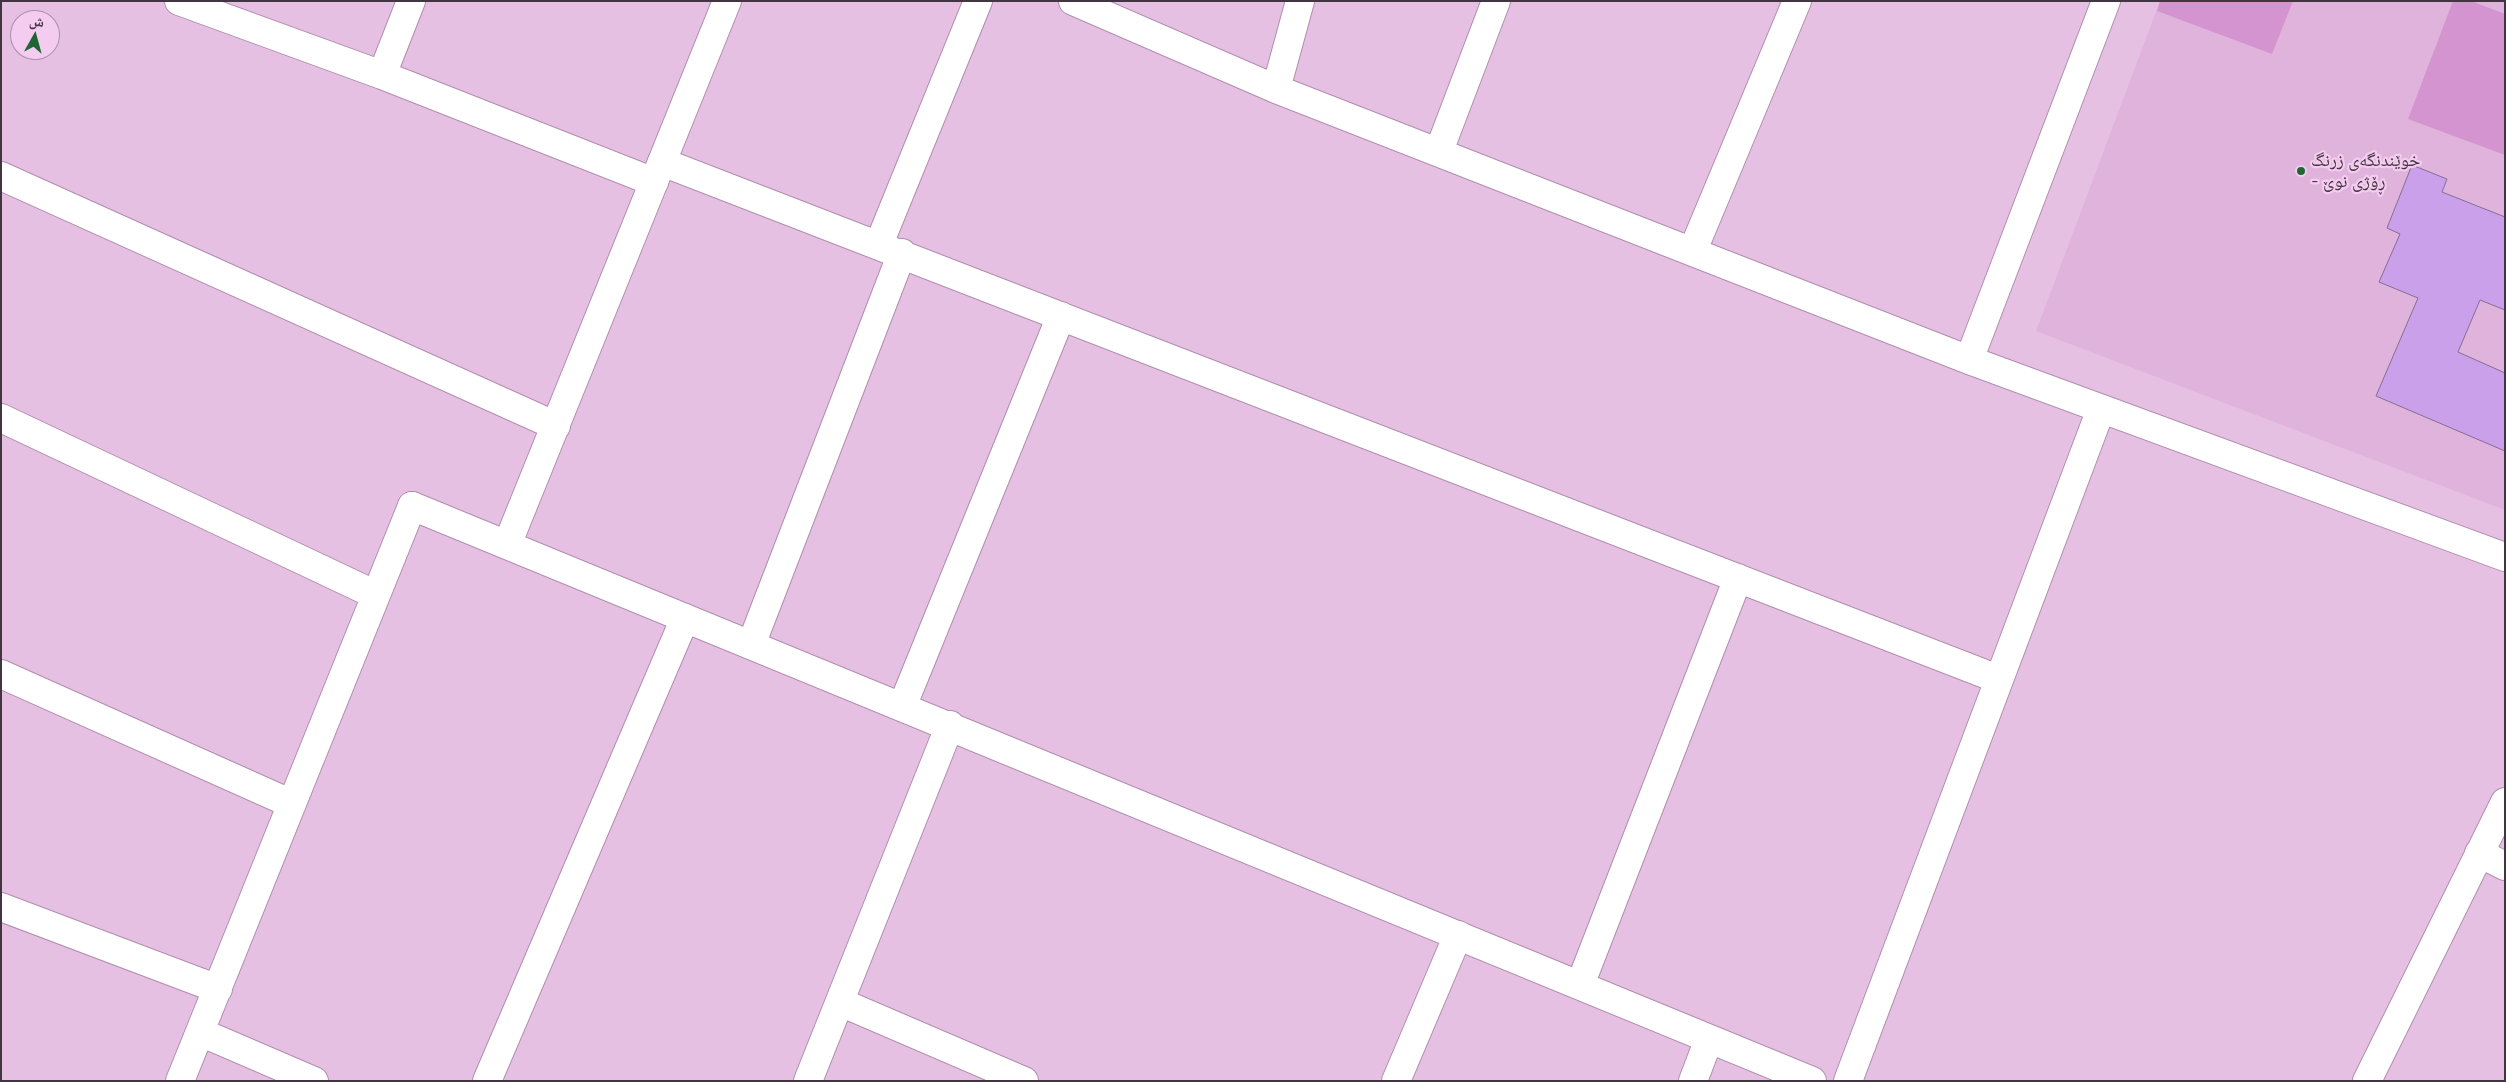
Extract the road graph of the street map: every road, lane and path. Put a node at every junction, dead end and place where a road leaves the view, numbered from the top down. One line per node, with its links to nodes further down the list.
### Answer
1 (179, 1): 10 (street)
2 (411, 1): 10 (street)
3 (727, 1): 13 (street)
4 (978, 1): 15 (street)
5 (1073, 1): 11 (street)
6 (1300, 1): 11 (street)
7 (1496, 1): 12 (street)
8 (1797, 1): 16 (street)
9 (2106, 1): 18 (street)
10 (382, 75): 13 (street)
11 (1276, 89): 12 (street)
12 (1439, 151): 16 (street)
13 (658, 172): 15 (street); 21 (street)
14 (1, 176): 21 (street)
15 (891, 249): 17 (street); 27 (street)
16 (1693, 250): 18 (street)
17 (1061, 316): 24 (street); 30 (street)
18 (1969, 360): 19 (street)
19 (2101, 409): 23 (street); 29 (street)
20 (1, 418): 25 (street)
21 (556, 426): 22 (street)
22 (507, 545): 25 (street); 26 (street)
23 (2505, 557)
24 (1738, 578): 29 (street); 38 (street)
25 (376, 595): 33 (street)
26 (685, 618): 27 (street); 45 (street)
27 (751, 644): 30 (street)
28 (1, 674): 33 (street)
29 (1998, 679): 51 (street)
30 (902, 707): 31 (street)
31 (950, 725): 37 (street); 40 (street)
32 (2505, 802): 34 (street)
33 (292, 804): 39 (street)
34 (2479, 853): 35 (street); 52 (street)
35 (2505, 866)
36 (1, 907): 39 (street)
37 (1458, 935): 38 (street); 48 (street)
38 (1580, 986): 42 (street)
39 (218, 990): 41 (street)
40 (840, 1002): 46 (street); 47 (street)
41 (200, 1032): 43 (street); 44 (street)
42 (1710, 1039): 49 (street); 50 (street)
43 (180, 1081)
44 (314, 1081)
45 (487, 1081)
46 (808, 1081)
47 (1024, 1081)
48 (1396, 1081)
49 (1693, 1081)
50 (1812, 1081)
51 (1848, 1081)
52 (2367, 1081)

